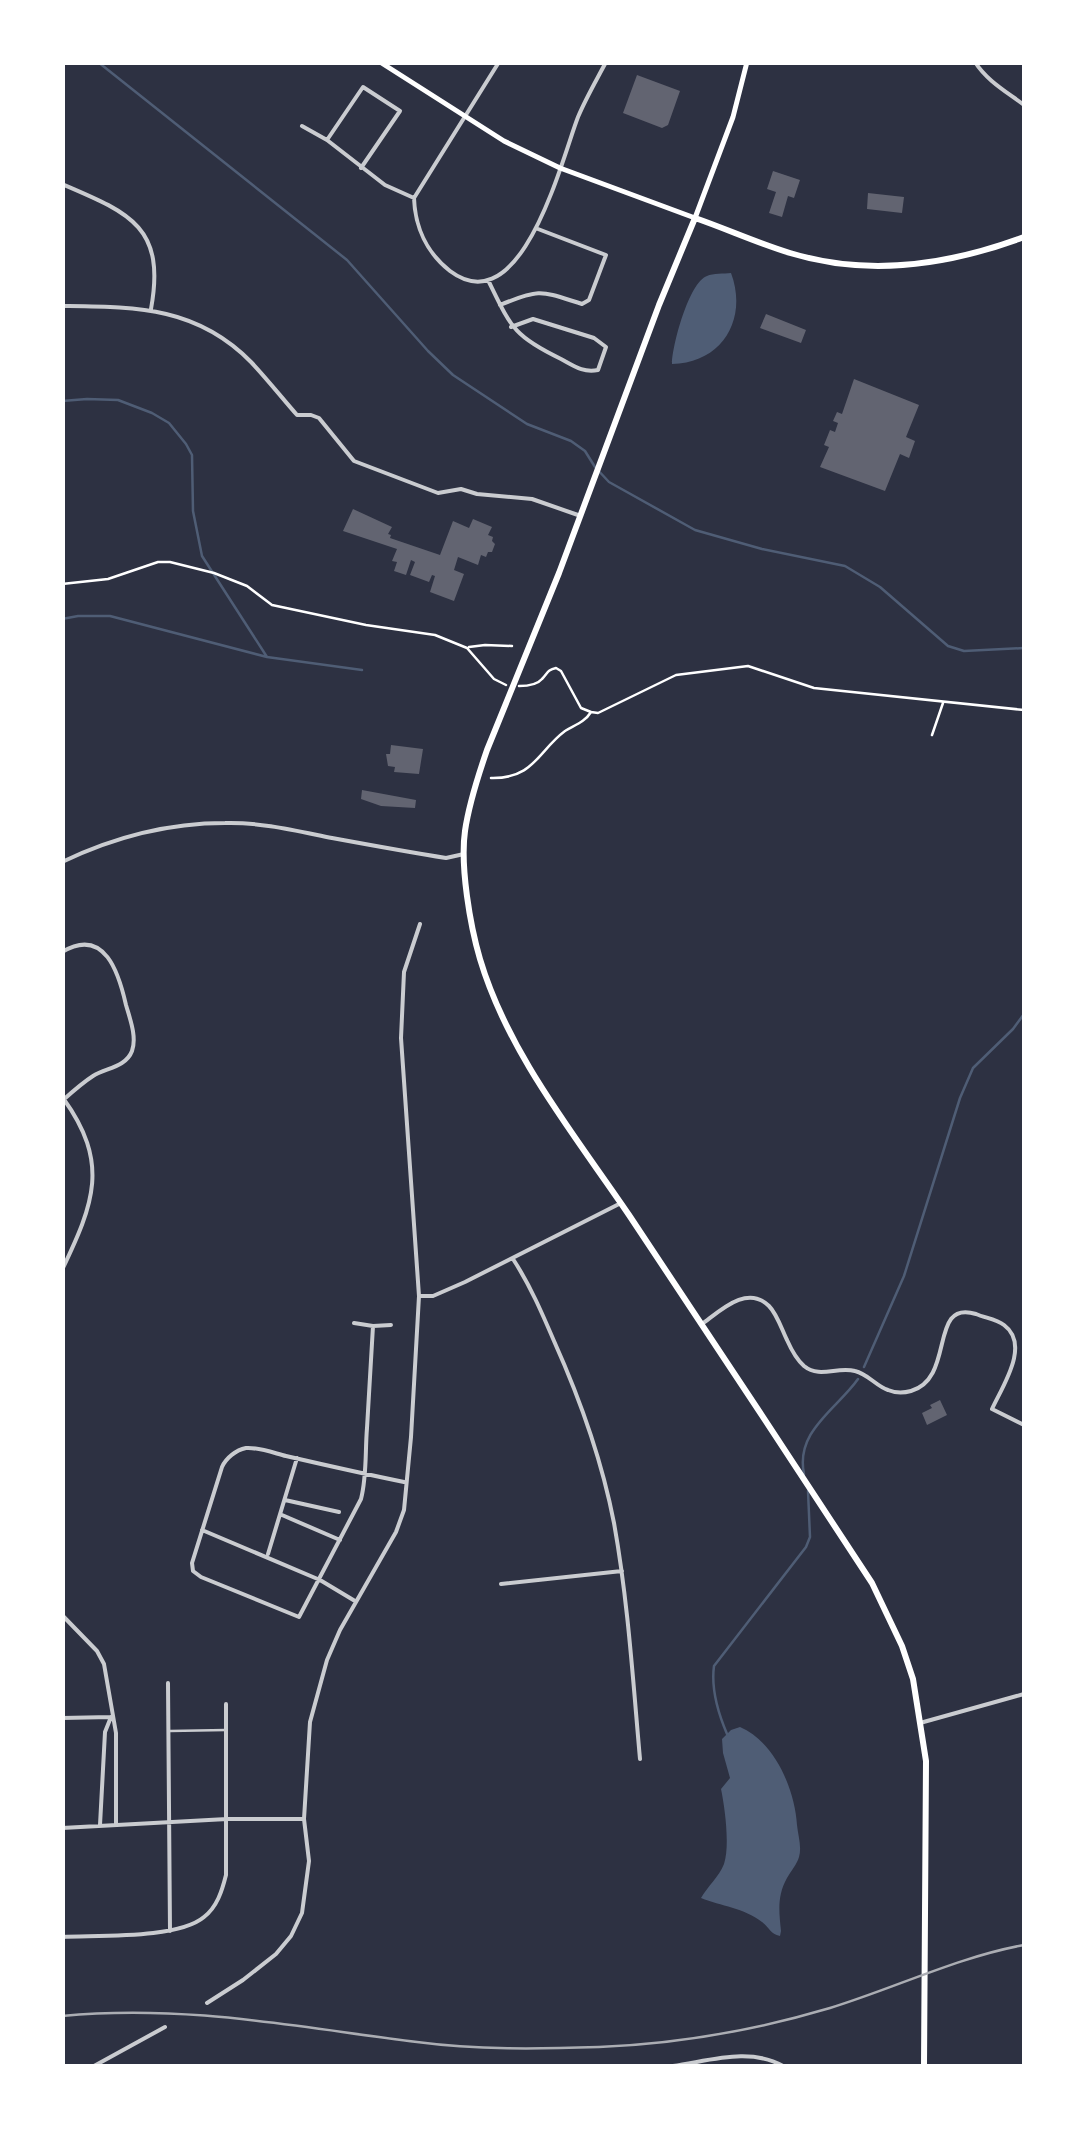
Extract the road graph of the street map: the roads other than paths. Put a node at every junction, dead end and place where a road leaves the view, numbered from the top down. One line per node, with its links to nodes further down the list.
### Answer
1 (380, 62): 7 (main road)
2 (498, 62): 7 (street)
3 (606, 62): 11 (street)
4 (747, 62): 14 (main road)
5 (976, 62): 6 (street)
6 (1024, 105)
7 (465, 117): 11 (main road); 13 (street)
8 (302, 126): 9 (street)
9 (326, 140): 10 (street); 10 (street)
10 (361, 168): 13 (street)
11 (560, 168): 14 (main road); 15 (street)
12 (62, 184): 20 (street)
13 (414, 198): 17 (street)
14 (695, 218): 16 (main road); 22 (main road)
15 (537, 229): 17 (street); 18 (street)
16 (1024, 237)
17 (488, 280): 18 (street)
18 (500, 305): 21 (street)
19 (62, 306): 20 (street)
20 (152, 310): 22 (street)
21 (512, 327): 21 (street)
22 (580, 516): 23 (main road)
23 (464, 854): 24 (street); 28 (main road)
24 (62, 862)
25 (420, 924): 31 (street)
26 (62, 952): 27 (street)
27 (63, 1099): 30 (street)
28 (621, 1203): 29 (street); 33 (main road)
29 (513, 1259): 31 (street); 46 (street)
30 (62, 1270)
31 (419, 1296): 39 (street)
32 (354, 1323): 35 (street)
33 (702, 1324): 36 (street); 56 (main road)
34 (391, 1325): 35 (street)
35 (373, 1326): 38 (street)
36 (1024, 1424)
37 (297, 1458): 38 (street); 40 (street); 43 (street)
38 (365, 1474): 39 (street); 44 (street)
39 (406, 1483): 49 (street)
40 (285, 1500): 41 (street); 42 (street)
41 (339, 1512)
42 (282, 1514): 44 (street); 45 (street)
43 (202, 1530): 45 (street); 47 (street)
44 (340, 1540): 47 (street)
45 (268, 1556): 47 (street)
46 (622, 1571): 48 (street); 59 (street)
47 (320, 1580): 49 (street)
48 (501, 1584)
49 (355, 1600): 60 (street)
50 (62, 1615): 54 (street)
51 (168, 1682): 58 (street)
52 (1024, 1694): 56 (street)
53 (226, 1704): 57 (street)
54 (111, 1717): 55 (street); 63 (street); 64 (street)
55 (62, 1718)
56 (920, 1723): 75 (main road)
57 (226, 1730): 58 (lane); 61 (street)
58 (168, 1732): 62 (street)
59 (640, 1759)
60 (304, 1818): 61 (street); 68 (street)
61 (227, 1820): 62 (street); 66 (street)
62 (169, 1823): 63 (street); 66 (street)
63 (116, 1825): 64 (street)
64 (100, 1826): 65 (street)
65 (62, 1828)
66 (170, 1931): 67 (street)
67 (62, 1937)
68 (207, 2002)
69 (165, 2026): 71 (street)
70 (728, 2058): 72 (street); 73 (street); 74 (street)
71 (94, 2066)
72 (673, 2066)
73 (732, 2066)
74 (783, 2066)
75 (924, 2066)

